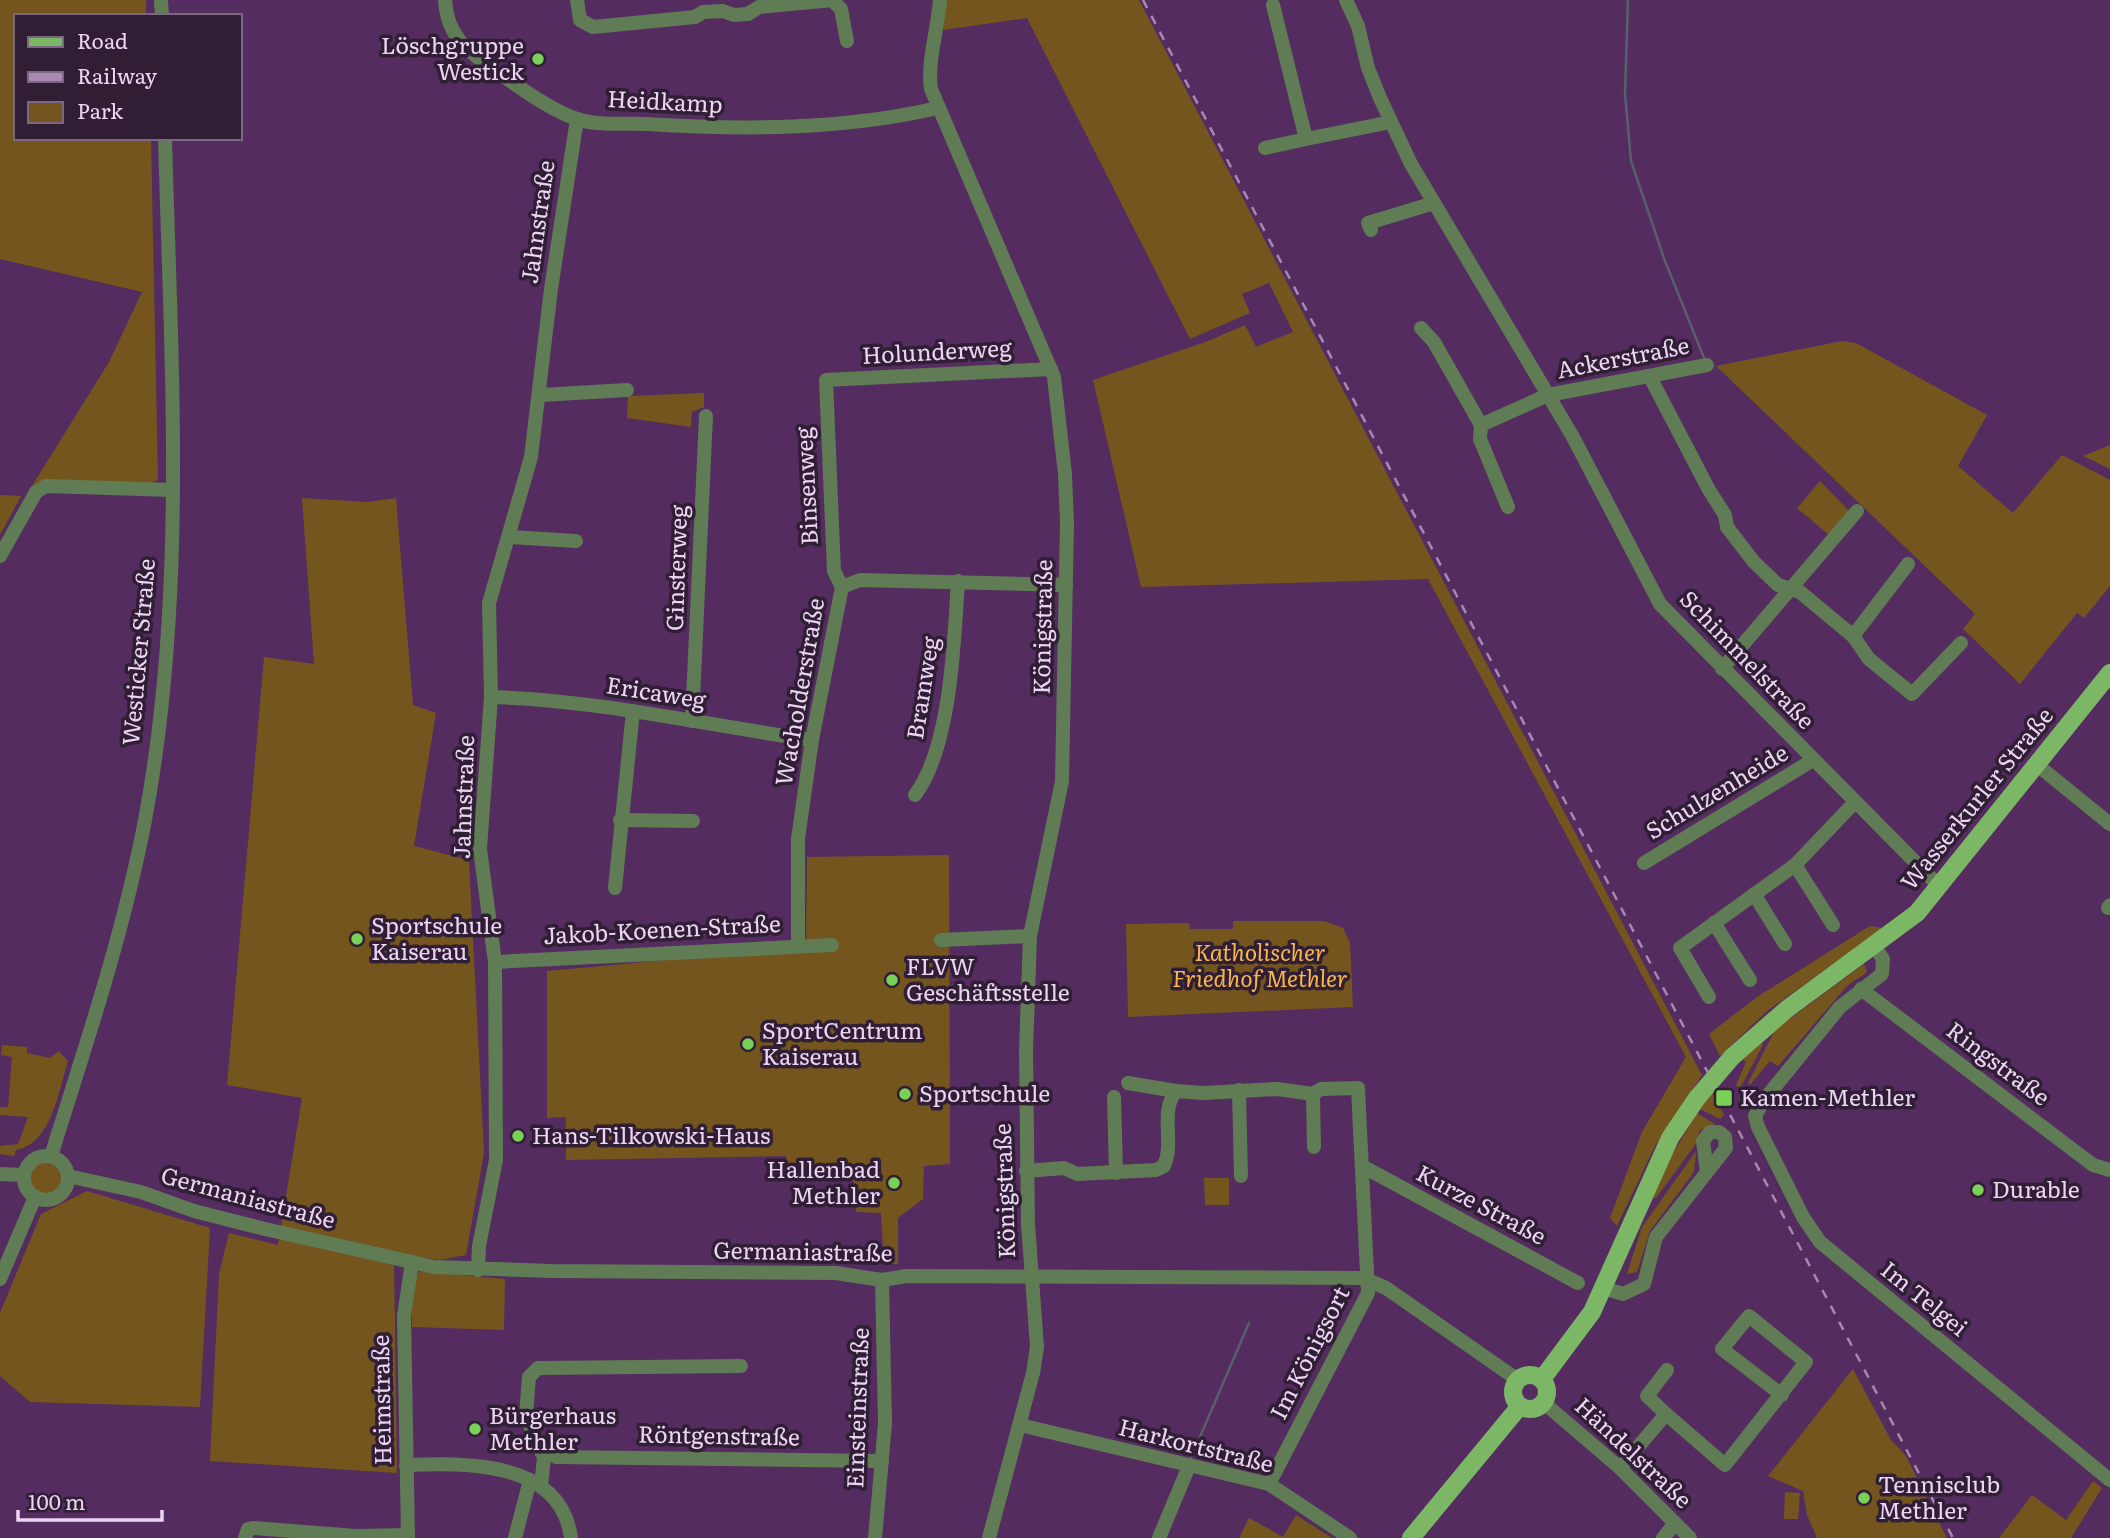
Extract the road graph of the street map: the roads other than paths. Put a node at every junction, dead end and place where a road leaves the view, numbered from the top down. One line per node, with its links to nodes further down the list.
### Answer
1 (445, 0): 9 (street, Heidkamp)
2 (577, 0): 5 (street)
3 (940, 0): 8 (street, Königstraße)
4 (1346, 0): 10 (street, Schimmelstraße)
5 (833, 1): 7 (street)
6 (1273, 5): 11 (street)
7 (847, 41)
8 (938, 108): 9 (street, Heidkamp); 18 (street, Königstraße)
9 (577, 119): 22 (street, Jahnstraße)
10 (1391, 122): 11 (street); 14 (street, Schimmelstraße)
11 (1306, 139): 13 (street)
12 (165, 140): 26 (street, Westicker Straße)
13 (1265, 148)
14 (1434, 203): 15 (street); 23 (street, Schimmelstraße)
15 (1371, 230)
16 (1422, 328): 25 (street)
17 (1707, 365): 19 (street, Ackerstraße)
18 (1051, 369): 20 (street, Holunderweg); 34 (street, Königstraße)
19 (1650, 377): 23 (street, Ackerstraße); 36 (street)
20 (825, 380): 35 (street, Binsenweg)
21 (627, 390): 22 (street)
22 (541, 395): 29 (street, Jahnstraße)
23 (1548, 395): 25 (street); 39 (street, Schimmelstraße)
24 (706, 416): 43 (street, Ginsterweg)
25 (1481, 425): 27 (street)
26 (172, 490): 31 (street); 75 (street, Westicker Straße)
27 (1508, 507)
28 (1857, 511): 36 (street)
29 (510, 537): 30 (street); 41 (street, Jahnstraße)
30 (576, 541)
31 (0, 556)
32 (1908, 564): 37 (street)
33 (958, 581): 34 (street, Wacholderstraße); 35 (street, Wacholderstraße); 47 (street, Bramweg)
34 (1066, 586): 59 (street, Königstraße)
35 (842, 587): 44 (street, Wacholderstraße)
36 (1788, 588): 37 (street); 39 (street)
37 (1853, 636): 38 (street)
38 (1961, 642)
39 (1722, 669): 45 (street, Schimmelstraße)
40 (2110, 673): 46 (main road, Wasserkurler Straße)
41 (491, 697): 42 (street, Ericaweg); 65 (street, Jahnstraße)
42 (633, 711): 43 (street, Ericaweg); 49 (street)
43 (692, 721): 44 (street, Ericaweg)
44 (812, 740): 63 (street, Wacholderstraße)
45 (1813, 760): 48 (street, Schimmelstraße); 52 (street, Schulzenheide)
46 (2036, 764): 51 (street); 54 (main road, Wasserkurler Straße)
47 (915, 795)
48 (1855, 802): 53 (street); 54 (street, Schimmelstraße)
49 (620, 820): 50 (street); 55 (street)
50 (693, 821)
51 (2110, 824)
52 (1644, 863)
53 (1795, 865): 56 (street); 58 (street)
54 (1939, 886): 64 (main road, Wasserkurler Straße)
55 (615, 888)
56 (1754, 894): 57 (street); 61 (street)
57 (1714, 923): 66 (street); 68 (street)
58 (1833, 925)
59 (1030, 936): 60 (street); 78 (street, Königstraße)
60 (941, 940)
61 (1784, 944)
62 (832, 945): 63 (street, Jakob-Koenen-Straße)
63 (798, 946): 65 (street, Jakob-Koenen-Straße)
64 (1874, 946): 67 (street); 93 (main road, Wasserkurler Straße, bridge)
65 (495, 962): 87 (street, Jahnstraße)
66 (1750, 980)
67 (1861, 989): 77 (street, Ringstraße); 108 (street, Im Telgei)
68 (1709, 997)
69 (1128, 1083): 71 (street)
70 (1240, 1090): 71 (street); 72 (street); 84 (street)
71 (1176, 1091): 80 (street)
72 (1312, 1094): 74 (street); 76 (street, Im Königsort)
73 (1114, 1097): 80 (street)
74 (1314, 1147)
75 (51, 1156): 82 (street); 83 (street)
76 (1362, 1166): 90 (street, Im Königsort); 92 (street, Kurze Straße)
77 (2110, 1170)
78 (1026, 1171): 80 (street); 88 (street, Königstraße)
79 (1707, 1172): 93 (street)
80 (1116, 1173)
81 (0, 1174): 82 (street)
82 (24, 1175): 85 (street)
83 (68, 1176): 85 (street); 86 (street, Germaniastraße)
84 (1241, 1176)
85 (35, 1197): 89 (street)
86 (412, 1262): 87 (street, Germaniastraße); 105 (street, Heimstraße)
87 (478, 1270): 91 (street, Germaniastraße)
88 (1031, 1276): 90 (street, Germaniastraße); 91 (street, Germaniastraße); 102 (street, Königstraße)
89 (0, 1279)
90 (1369, 1279): 97 (street, Germaniastraße); 110 (street, Im Königsort)
91 (882, 1280): 104 (street, Einsteinstraße)
92 (1578, 1283)
93 (1604, 1289): 96 (main road, Wasserkurler Straße)
94 (741, 1366): 109 (street)
95 (1667, 1370): 101 (street)
96 (1542, 1379): 97 (main road); 99 (main road)
97 (1518, 1380): 100 (main road)
98 (1782, 1395): 98 (street); 101 (street)
99 (1544, 1403): 100 (main road); 107 (street, Händelstraße)
100 (1520, 1406): 113 (main road)
101 (1666, 1415): 107 (street)
102 (1020, 1425): 106 (street, Harkortstraße); 119 (street, Königstraße)
103 (556, 1457): 104 (street, Röntgenstraße)
104 (882, 1461): 118 (street, Einsteinstraße)
105 (406, 1465): 109 (street); 112 (street, Heimstraße)
106 (1189, 1466): 110 (street, Harkortstraße); 120 (street)
107 (1620, 1468): 111 (street, Händelstraße)
108 (2110, 1480)
109 (536, 1483): 116 (street); 117 (street)
110 (1269, 1484): 121 (street, Harkortstraße)
111 (1675, 1523): 122 (street); 123 (street, Händelstraße)
112 (408, 1536): 114 (street)
113 (1416, 1536)
114 (356, 1537): 115 (street)
115 (245, 1538)
116 (515, 1538)
117 (571, 1538)
118 (875, 1538)
119 (989, 1538)
120 (1159, 1538)
121 (1350, 1538)
122 (1664, 1538)
123 (1690, 1538)

